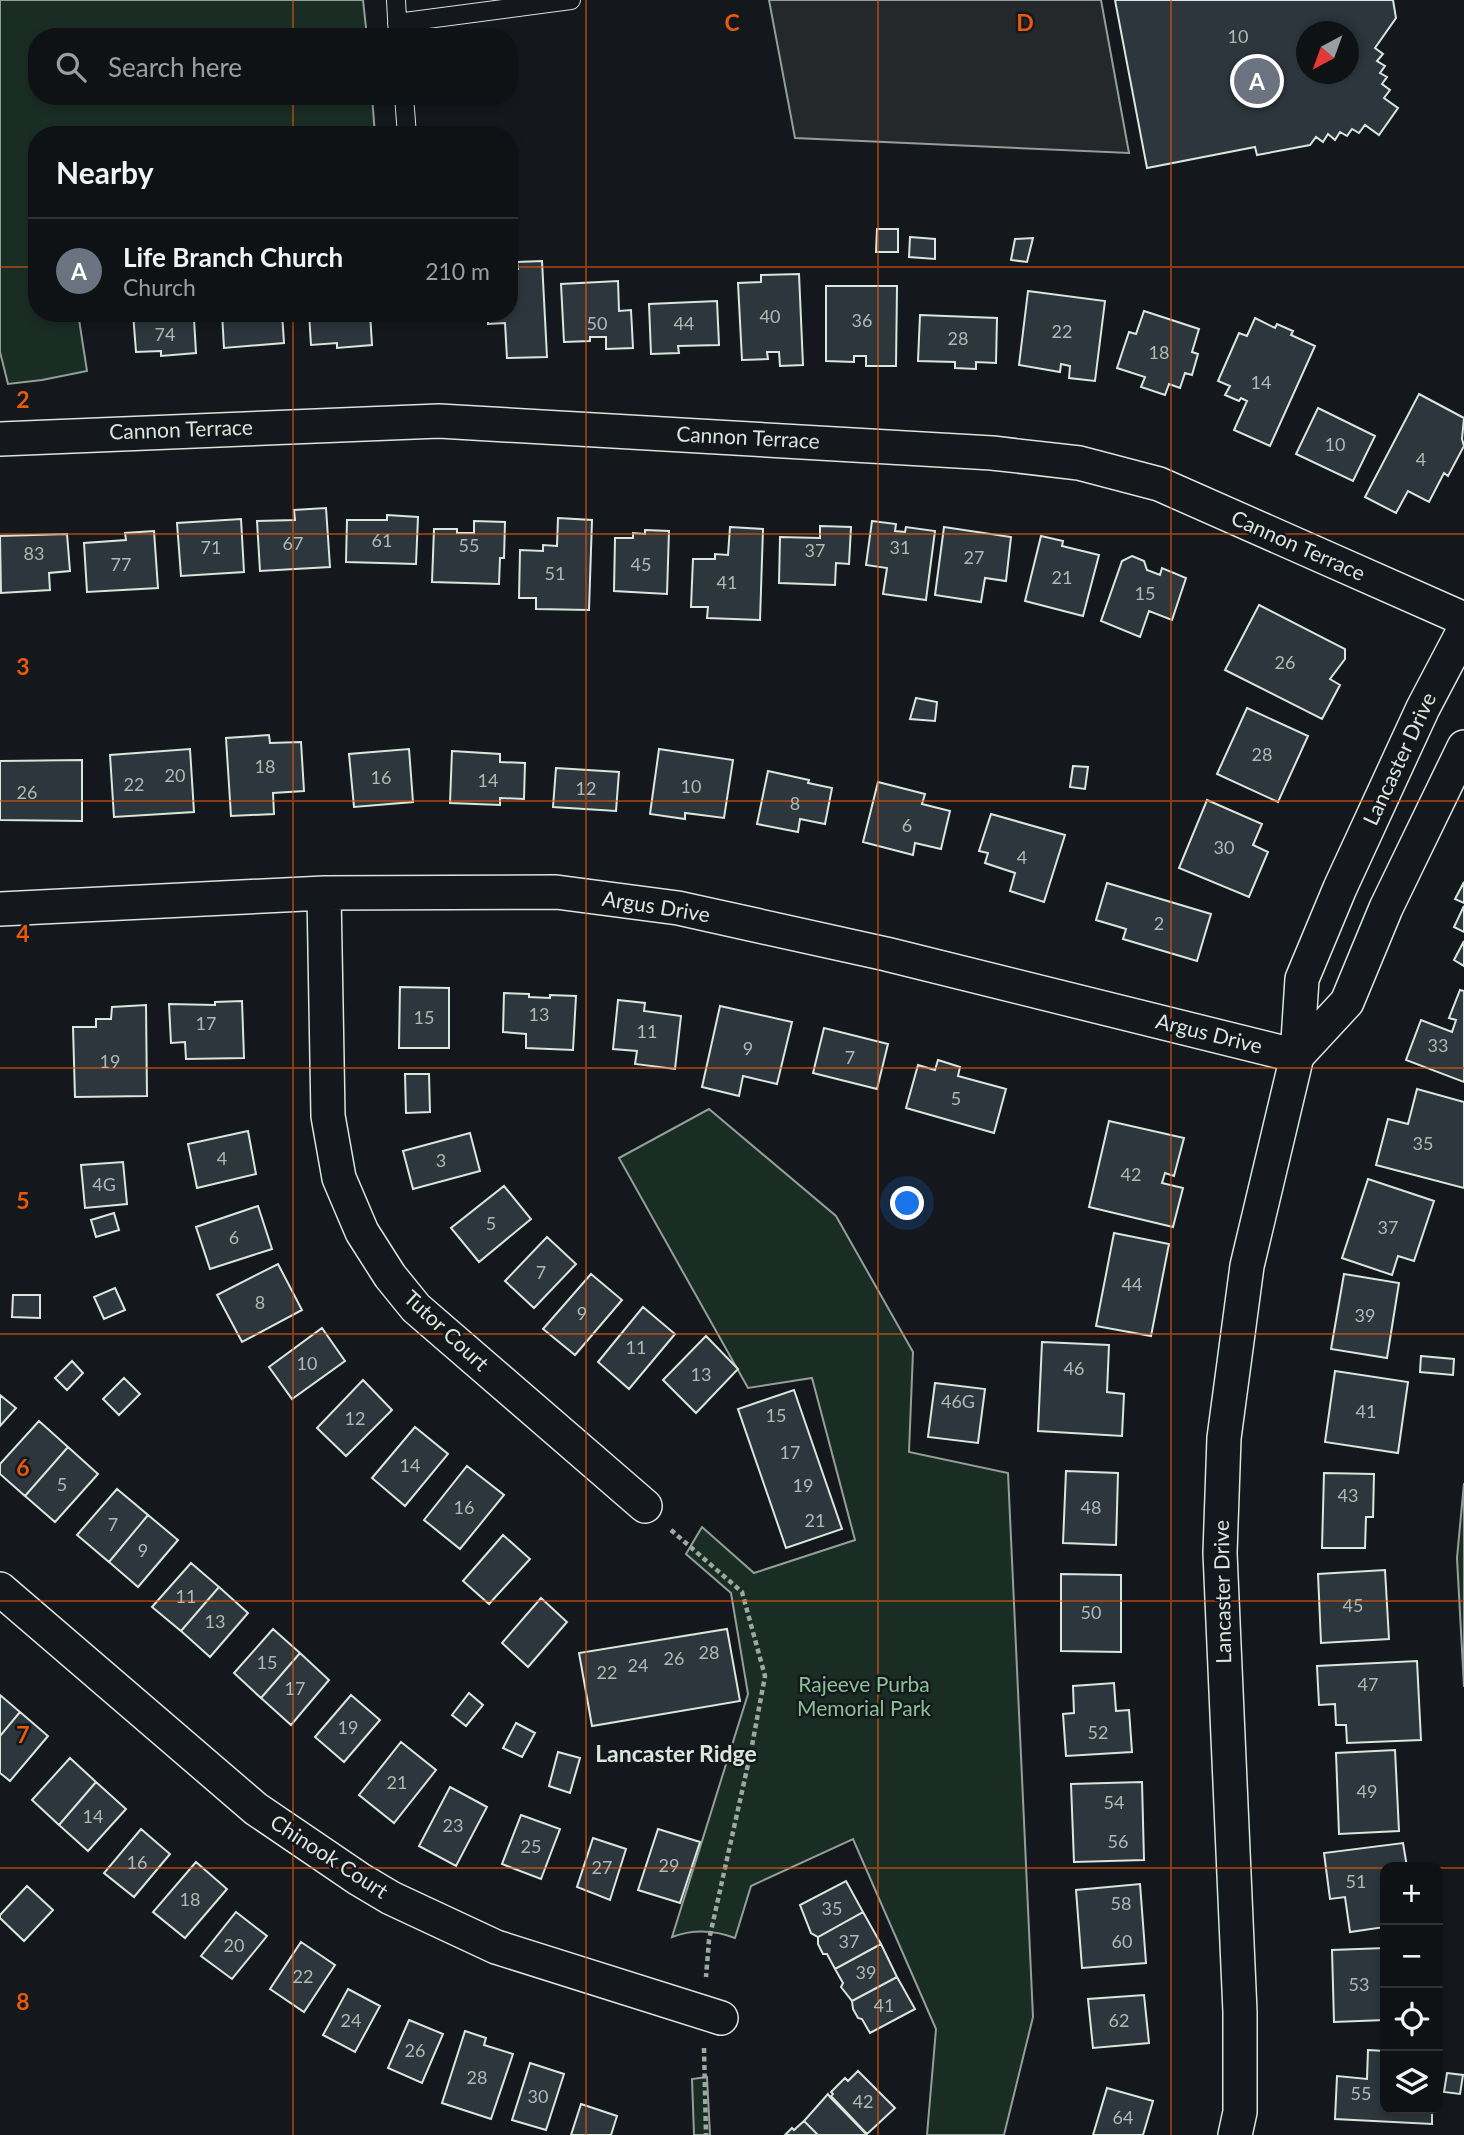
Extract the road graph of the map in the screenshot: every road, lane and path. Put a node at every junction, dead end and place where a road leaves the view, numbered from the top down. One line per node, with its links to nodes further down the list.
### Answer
1 (396, 0): 3 (lane)
2 (570, 0): 4 (lane)
3 (398, 28)
4 (409, 28)
5 (405, 105): 6 (lane)
6 (406, 126)
7 (0, 439): 8 (street, Cannon Terrace)
8 (1464, 620)
9 (1464, 631): 11 (street, Lancaster Drive)
10 (1464, 747): 13 (street, Lancaster Drive)
11 (1340, 888): 13 (street); 15 (street, Lancaster Drive)
12 (324, 893): 14 (street, Argus Drive); 15 (street, Argus Drive); 16 (street, Tutor Court)
13 (1386, 908): 15 (street, Lancaster Drive)
14 (0, 909)
15 (1297, 1056): 20 (street, Lancaster Drive)
16 (645, 1506): 18 (path)
17 (0, 1589): 18 (street, Chinook Court)
18 (712, 2016): 19 (path)
19 (706, 2135)
20 (1235, 2135)

